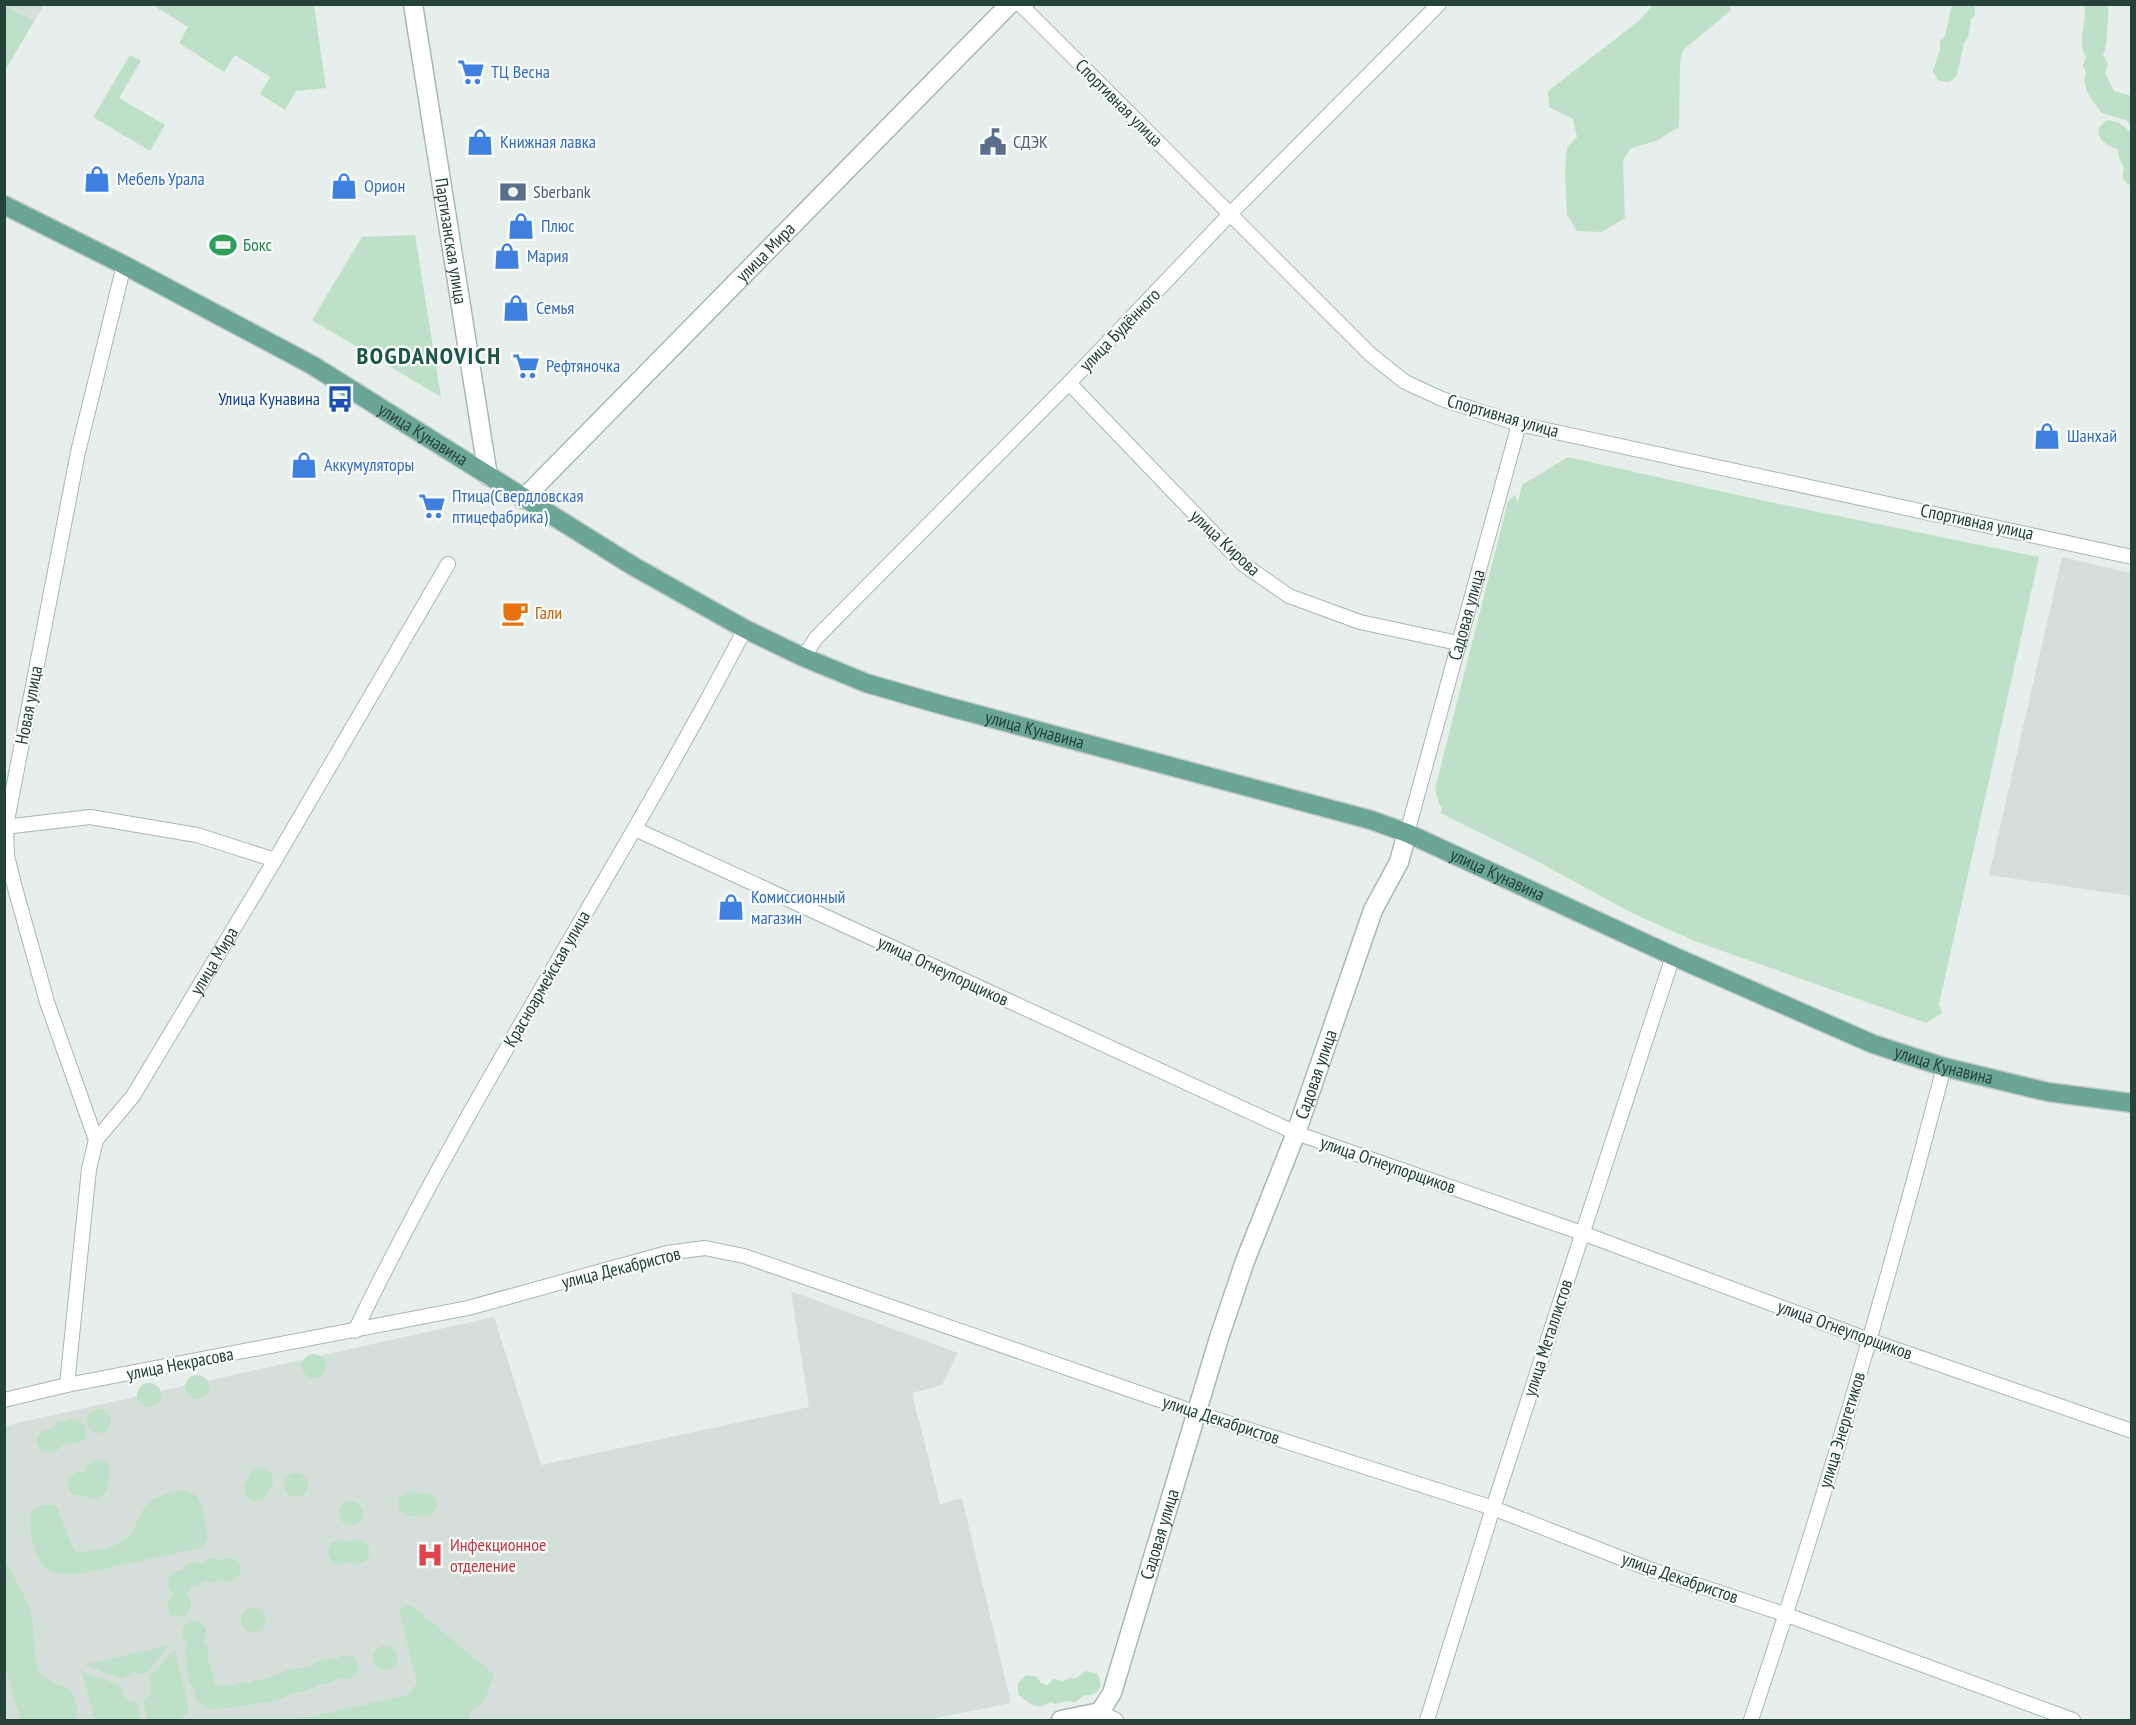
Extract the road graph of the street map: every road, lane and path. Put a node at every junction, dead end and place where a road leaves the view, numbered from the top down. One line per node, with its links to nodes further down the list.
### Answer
1 (412, 4): 10 (street, Партизанская улица)
2 (1010, 4): 11 (street, улица Мира)
3 (1020, 4): 6 (street, Спортивная улица)
4 (1439, 4): 6 (street, улица Будённого)
5 (4, 205): 7 (main road, улица Кунавина)
6 (1230, 214): 8 (street, улица Будённого); 9 (street, Спортивная улица)
7 (124, 265): 10 (main road, улица Кунавина); 17 (street, Новая улица)
8 (1069, 383): 15 (street, улица Кирова); 16 (street, улица Будённого)
9 (1519, 424): 12 (street, Спортивная улица); 15 (street, Садовая улица)
10 (488, 477): 11 (main road, улица Кунавина)
11 (523, 499): 14 (main road, улица Кунавина)
12 (2132, 557)
13 (448, 564): 20 (street, улица Мира)
14 (745, 629): 16 (main road, улица Кунавина); 18 (street, Красноармейская улица)
15 (1458, 643): 19 (street, Садовая улица)
16 (803, 657): 19 (main road, улица Кунавина)
17 (5, 826): 20 (street); 25 (street, Новая улица)
18 (635, 829): 24 (street, улица Огнеупорщиков); 27 (street, Красноармейская улица)
19 (1407, 833): 21 (main road, улица Кунавина); 24 (street, Садовая улица)
20 (275, 860): 25 (street, улица Мира)
21 (1672, 956): 22 (main road, улица Кунавина); 26 (street, улица Металлистов)
22 (1944, 1067): 23 (main road, улица Кунавина); 28 (street, улица Энергетиков)
23 (2132, 1103)
24 (1296, 1133): 26 (street, улица Огнеупорщиков); 31 (street, Садовая улица)
25 (96, 1140): 29 (street, улица Мира)
26 (1582, 1233): 28 (street, улица Огнеупорщиков); 33 (street, улица Металлистов)
27 (355, 1331): 29 (street, улица Некрасова); 31 (street, улица Декабристов)
28 (1869, 1340): 32 (street, улица Огнеупорщиков); 34 (street, улица Энергетиков)
29 (67, 1385): 30 (street, улица Некрасова)
30 (4, 1400)
31 (1197, 1413): 33 (street, улица Декабристов); 35 (street, Садовая улица)
32 (2132, 1431)
33 (1493, 1508): 34 (street, улица Декабристов); 37 (street, улица Металлистов)
34 (1787, 1615): 38 (street, улица Энергетиков); 39 (street, улица Декабристов)
35 (1104, 1718): 36 (street)
36 (1061, 1720)
37 (1427, 1720)
38 (1751, 1720)
39 (2073, 1720)

